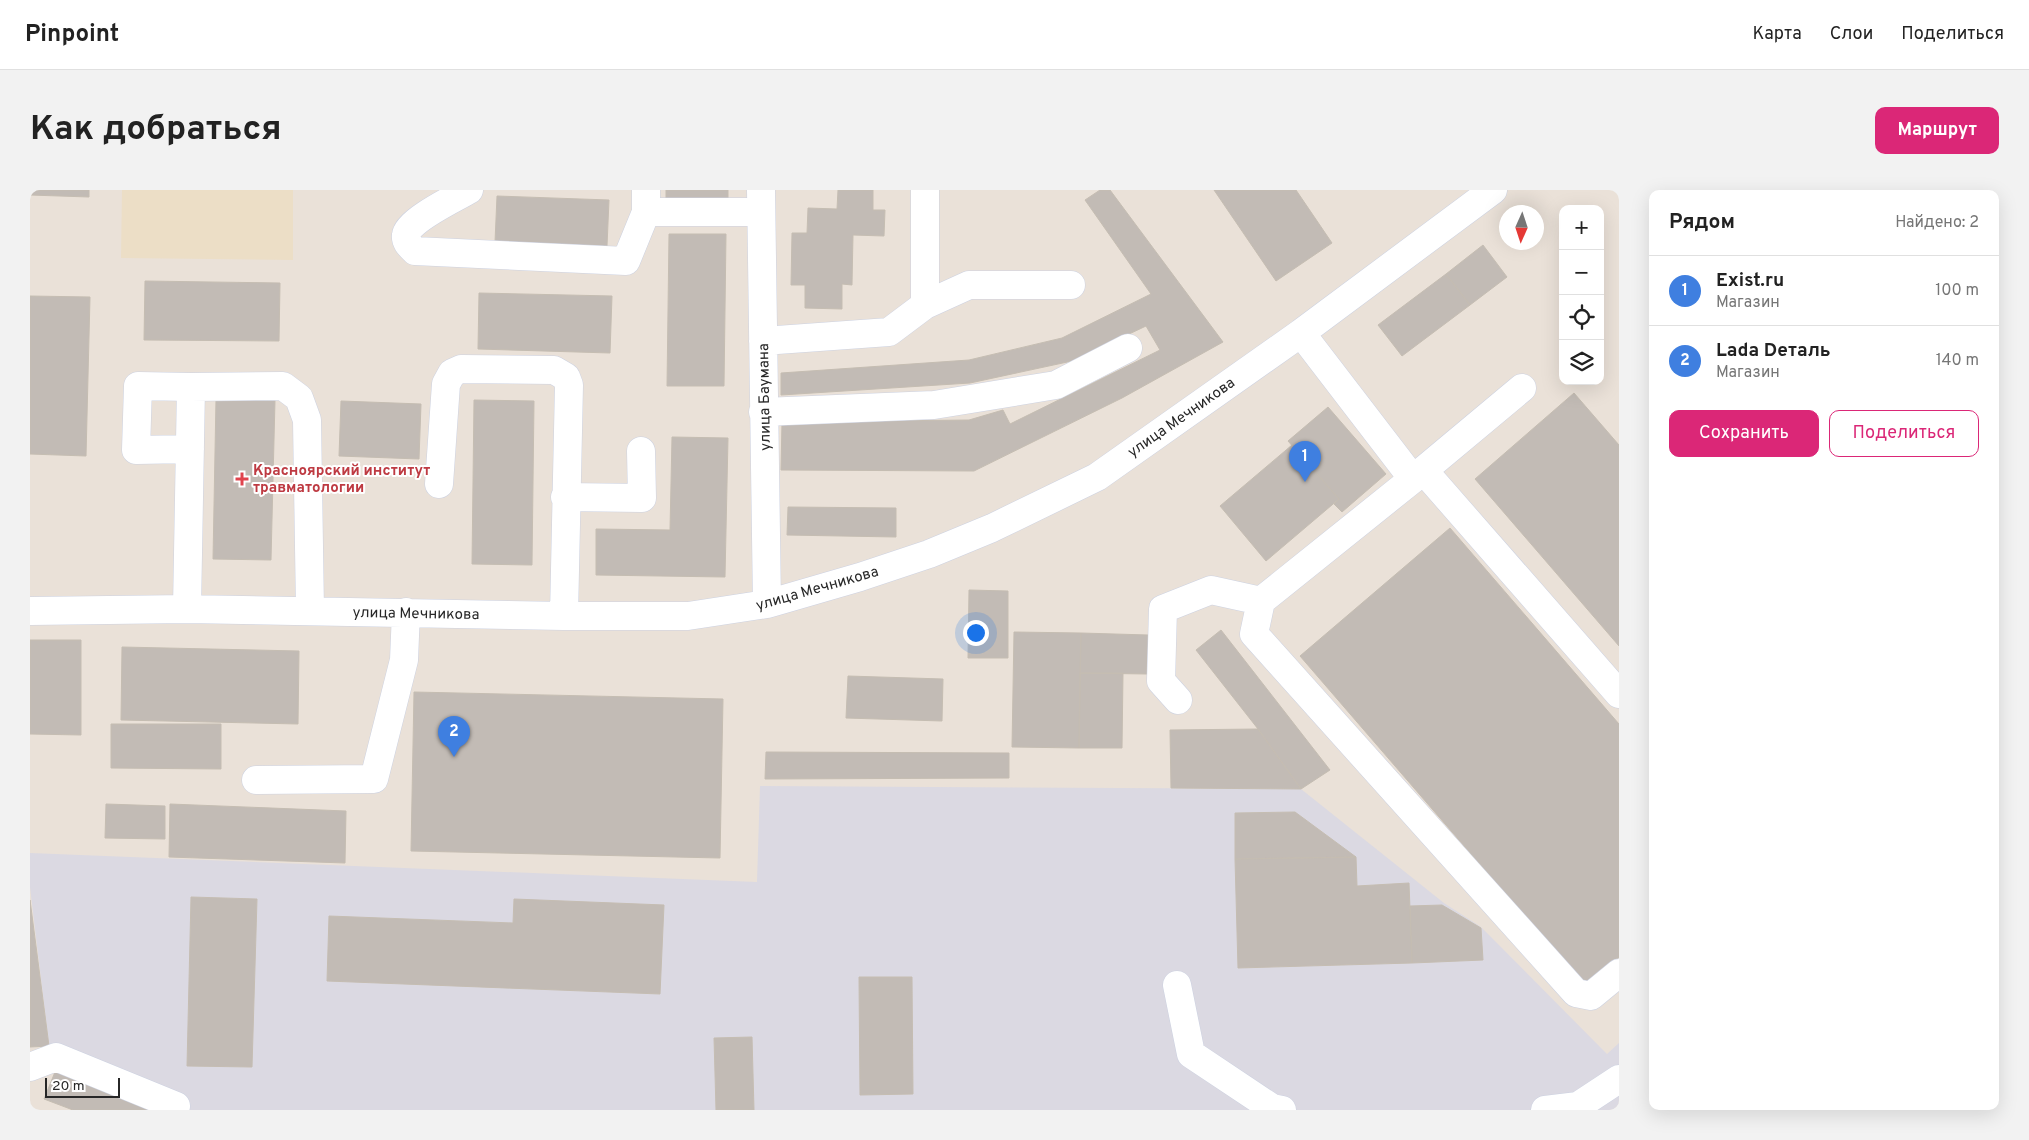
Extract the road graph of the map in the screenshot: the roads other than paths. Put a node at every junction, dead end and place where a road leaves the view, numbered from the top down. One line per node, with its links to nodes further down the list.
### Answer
1 (470, 190): 4 (street)
2 (925, 190): 7 (street)
3 (1493, 190): 8 (street, улица Мечникова)
4 (646, 201): 5 (street)
5 (761, 201): 9 (street, улица Баумана)
6 (1071, 285): 7 (street)
7 (925, 306): 9 (street)
8 (1301, 333): 16 (street); 20 (street, улица Мечникова)
9 (763, 341): 13 (street, улица Баумана)
10 (1128, 348): 13 (street)
11 (191, 386): 14 (street); 14 (street); 22 (street)
12 (1522, 388): 16 (street)
13 (763, 412): 20 (street, улица Баумана)
14 (190, 449): 21 (street)
15 (642, 451): 18 (street)
16 (1419, 475): 19 (street); 26 (street)
17 (440, 484): 18 (street)
18 (565, 497): 25 (street)
19 (1261, 601): 27 (street); 29 (street)
20 (767, 604): 25 (street, улица Мечникова)
21 (187, 609): 22 (street, улица Мечникова); 23 (street, улица Мечникова)
22 (310, 610): 24 (street, улица Мечникова)
23 (30, 611)
24 (406, 612): 25 (street, улица Мечникова); 28 (street)
25 (564, 616)
26 (1619, 694)
27 (1178, 700)
28 (256, 780)
29 (1619, 973)
30 (1177, 985): 34 (street)
31 (30, 1067): 33 (street)
32 (1619, 1079): 35 (street)
33 (176, 1106)
34 (1282, 1110)
35 (1545, 1110)

